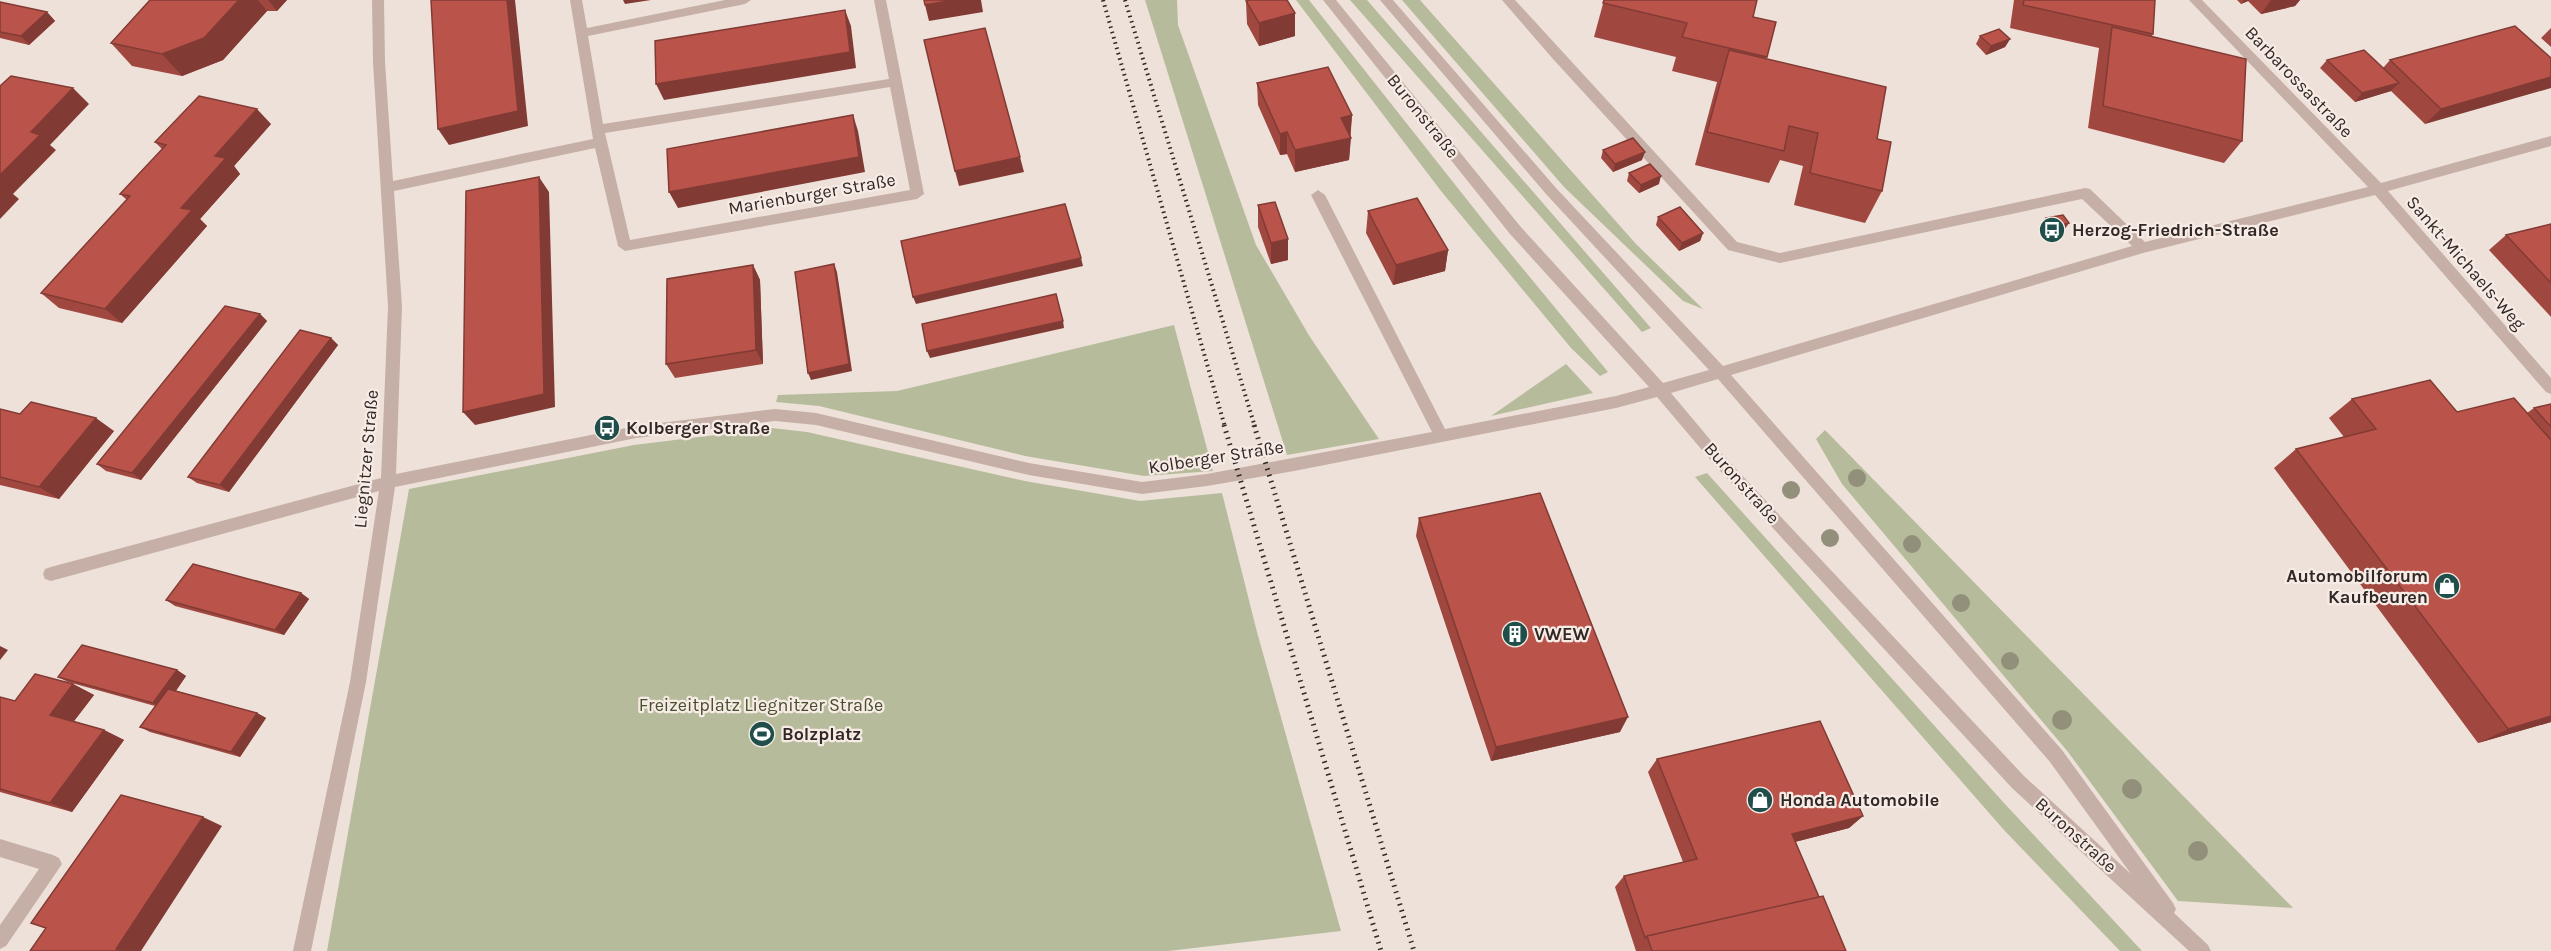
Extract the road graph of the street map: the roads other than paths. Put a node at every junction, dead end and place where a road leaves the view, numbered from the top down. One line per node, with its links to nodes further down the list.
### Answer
1 (378, 0): 13 (street, Liegnitzer Straße)
2 (576, 0): 9 (street, Marienburger Straße)
3 (745, 0): 9 (street)
4 (880, 0): 10 (street, Marienburger Straße)
5 (1329, 0): 19 (street, Buronstraße)
6 (1386, 0): 17 (street, Buronstraße)
7 (1508, 0): 16 (street)
8 (2195, 0): 14 (street, Barbarossastraße)
9 (582, 33): 11 (street, Marienburger Straße)
10 (895, 82): 11 (street); 11 (street, Marienburger Straße)
11 (600, 136): 13 (street)
12 (2551, 141): 14 (street)
13 (388, 187): 21 (street, Liegnitzer Straße)
14 (2378, 189): 16 (street); 18 (street, Sankt-Michaels-Weg)
15 (1318, 195): 20 (street)
16 (2144, 248): 17 (street)
17 (1720, 372): 19 (street); 24 (street, Buronstraße)
18 (2551, 388)
19 (1661, 390): 20 (street, Kolberger Straße); 24 (street, Buronstraße)
20 (1442, 437): 21 (street, Kolberger Straße)
21 (388, 482): 22 (street, Kolberger Straße); 26 (street, Liegnitzer Straße)
22 (51, 574)
23 (0, 848): 25 (street)
24 (2187, 936): 27 (street, Buronstraße)
25 (0, 940)
26 (302, 951)
27 (2202, 951)

